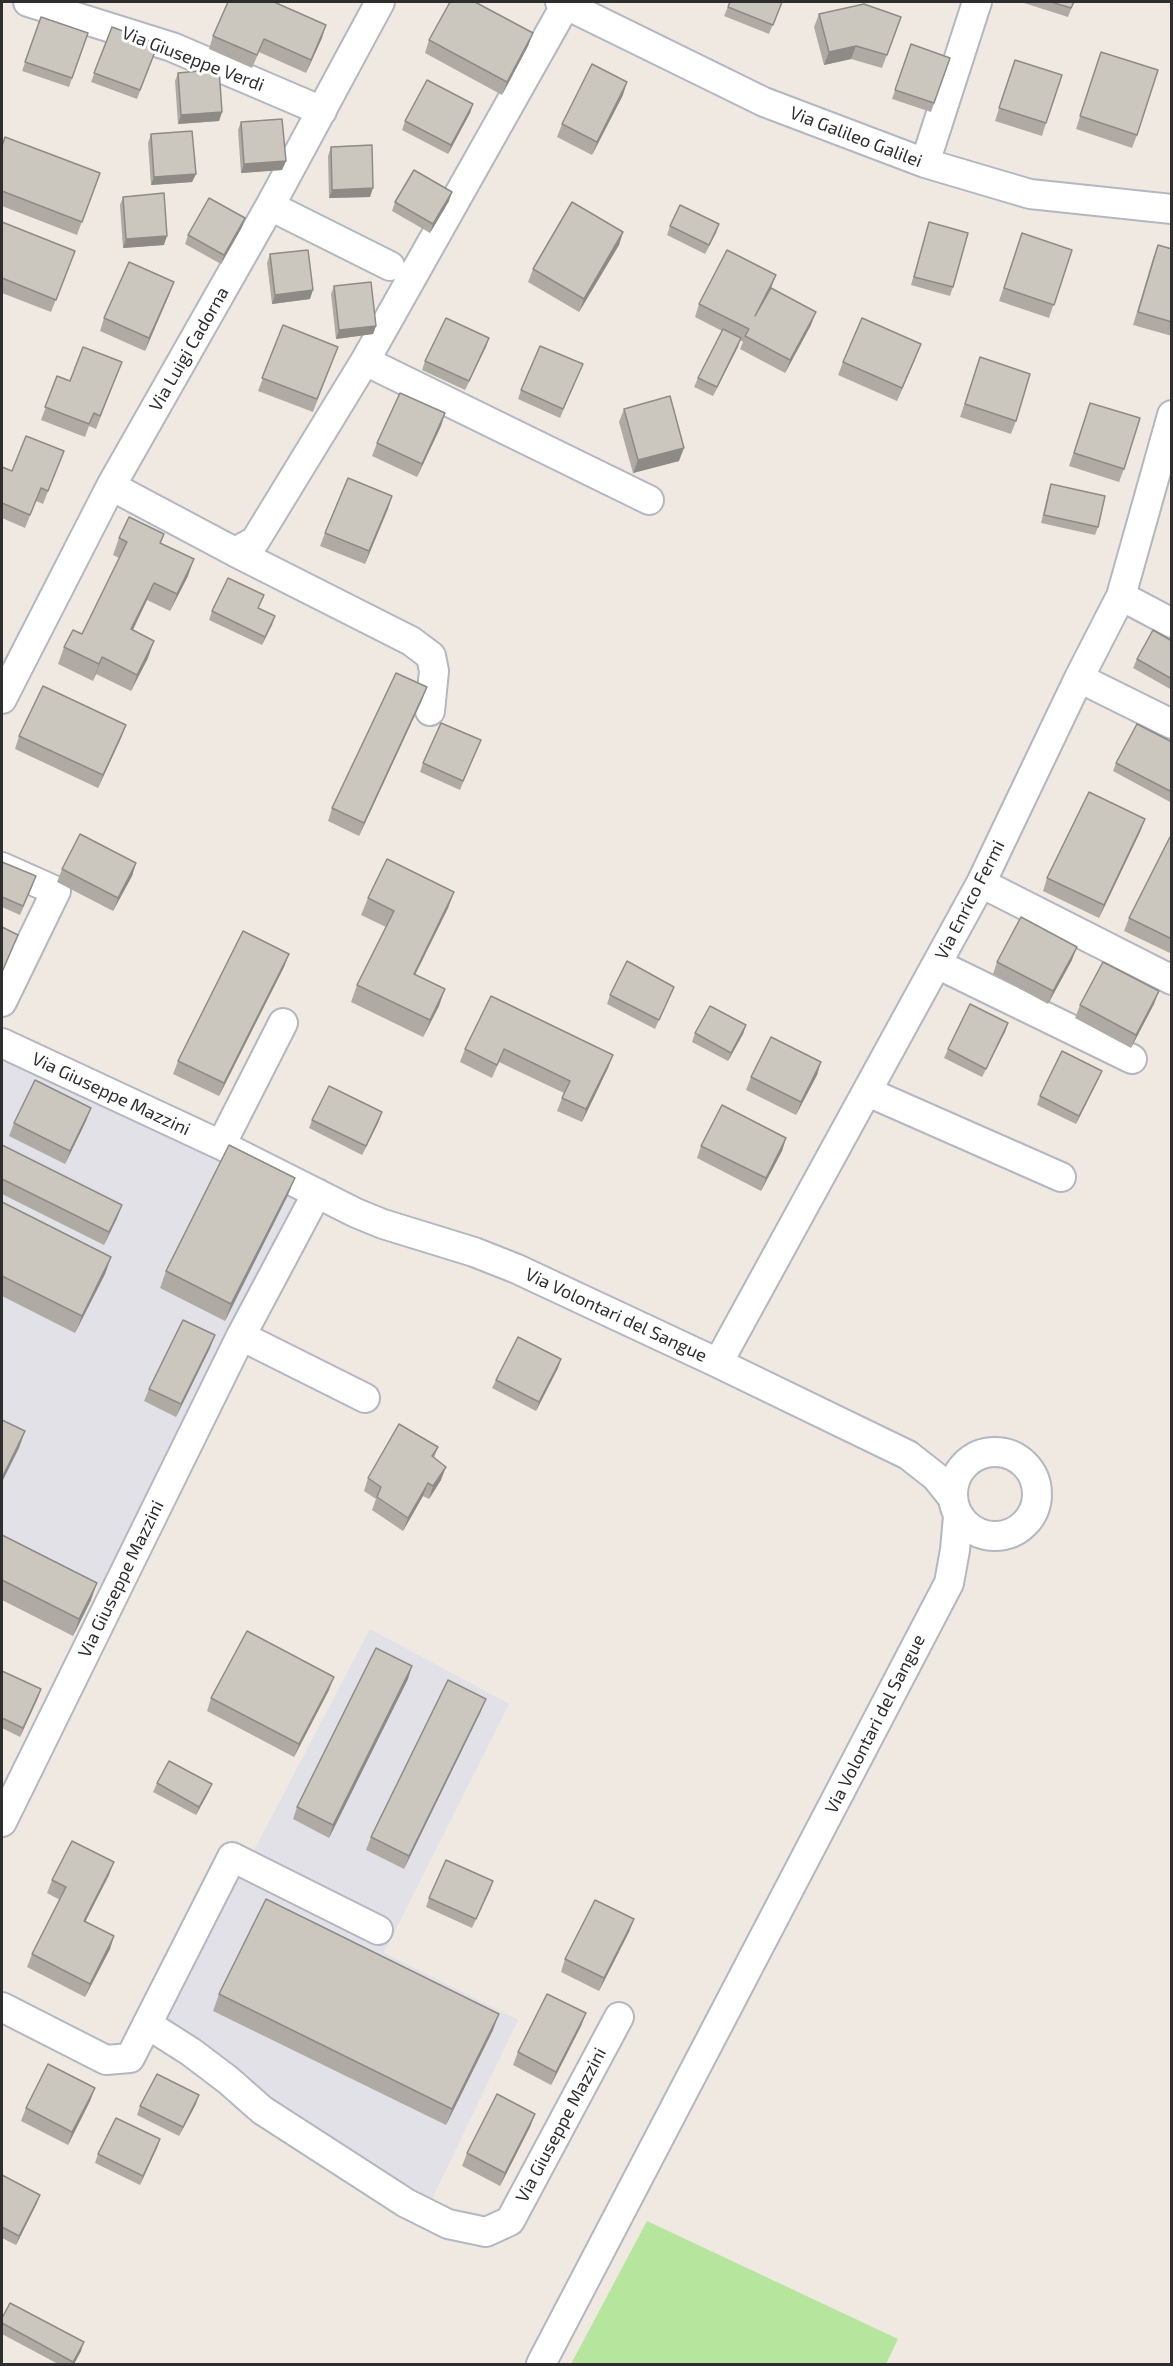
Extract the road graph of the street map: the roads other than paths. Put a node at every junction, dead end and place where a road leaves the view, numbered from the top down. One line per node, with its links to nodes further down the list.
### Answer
1 (28, 2): 5 (street, Via Giuseppe Verdi)
2 (380, 2): 5 (street, Via Luigi Cadorna)
3 (977, 2): 6 (street)
4 (562, 3): 6 (street, Via Galileo Galilei); 10 (street)
5 (322, 111): 7 (street, Via Luigi Cadorna)
6 (925, 163): 8 (street, Via Galileo Galilei)
7 (270, 206): 9 (street); 12 (street, Via Luigi Cadorna)
8 (1172, 209)
9 (390, 266)
10 (365, 361): 13 (street); 14 (street)
11 (1172, 415): 15 (street, Via Enrico Fermi)
12 (111, 486): 14 (street); 18 (street, Via Luigi Cadorna)
13 (649, 500)
14 (235, 552): 19 (street)
15 (1121, 596): 16 (street); 17 (street, Via Enrico Fermi)
16 (1172, 623)
17 (1079, 678): 20 (street); 22 (street, Via Enrico Fermi)
18 (2, 699)
19 (430, 711)
20 (1172, 724)
21 (2, 867): 25 (street)
22 (981, 882): 23 (street, Via Enrico Fermi); 24 (street)
23 (937, 964): 28 (street); 29 (street, Via Enrico Fermi)
24 (1172, 980)
25 (2, 1002)
26 (283, 1023): 30 (street)
27 (2, 1043): 30 (street, Via Giuseppe Mazzini)
28 (1132, 1059)
29 (868, 1092): 31 (street); 34 (street, Via Enrico Fermi)
30 (221, 1145): 32 (street, Via Giuseppe Mazzini)
31 (1061, 1177)
32 (317, 1193): 33 (street, Via Giuseppe Mazzini); 34 (street, Via Volontari del Sangue)
33 (242, 1336): 35 (street); 41 (street, Via Giuseppe Mazzini)
34 (718, 1363): 36 (street, Via Volontari del Sangue)
35 (365, 1398)
36 (908, 1455): 37 (street, Via Volontari del Sangue); 38 (street, Via Volontari del Sangue)
37 (972, 1459): 38 (street, Via Volontari del Sangue); 39 (street, Via Volontari del Sangue)
38 (955, 1506): 39 (street, Via Volontari del Sangue); 40 (street, Via Volontari del Sangue)
39 (1002, 1536): 40 (street, Via Volontari del Sangue)
40 (949, 1582): 46 (street, Via Volontari del Sangue)
41 (2, 1822)
42 (378, 1930): 45 (street)
43 (2, 2007): 45 (street)
44 (619, 2017): 45 (street, Via Giuseppe Mazzini)
45 (147, 2024)
46 (541, 2364)

